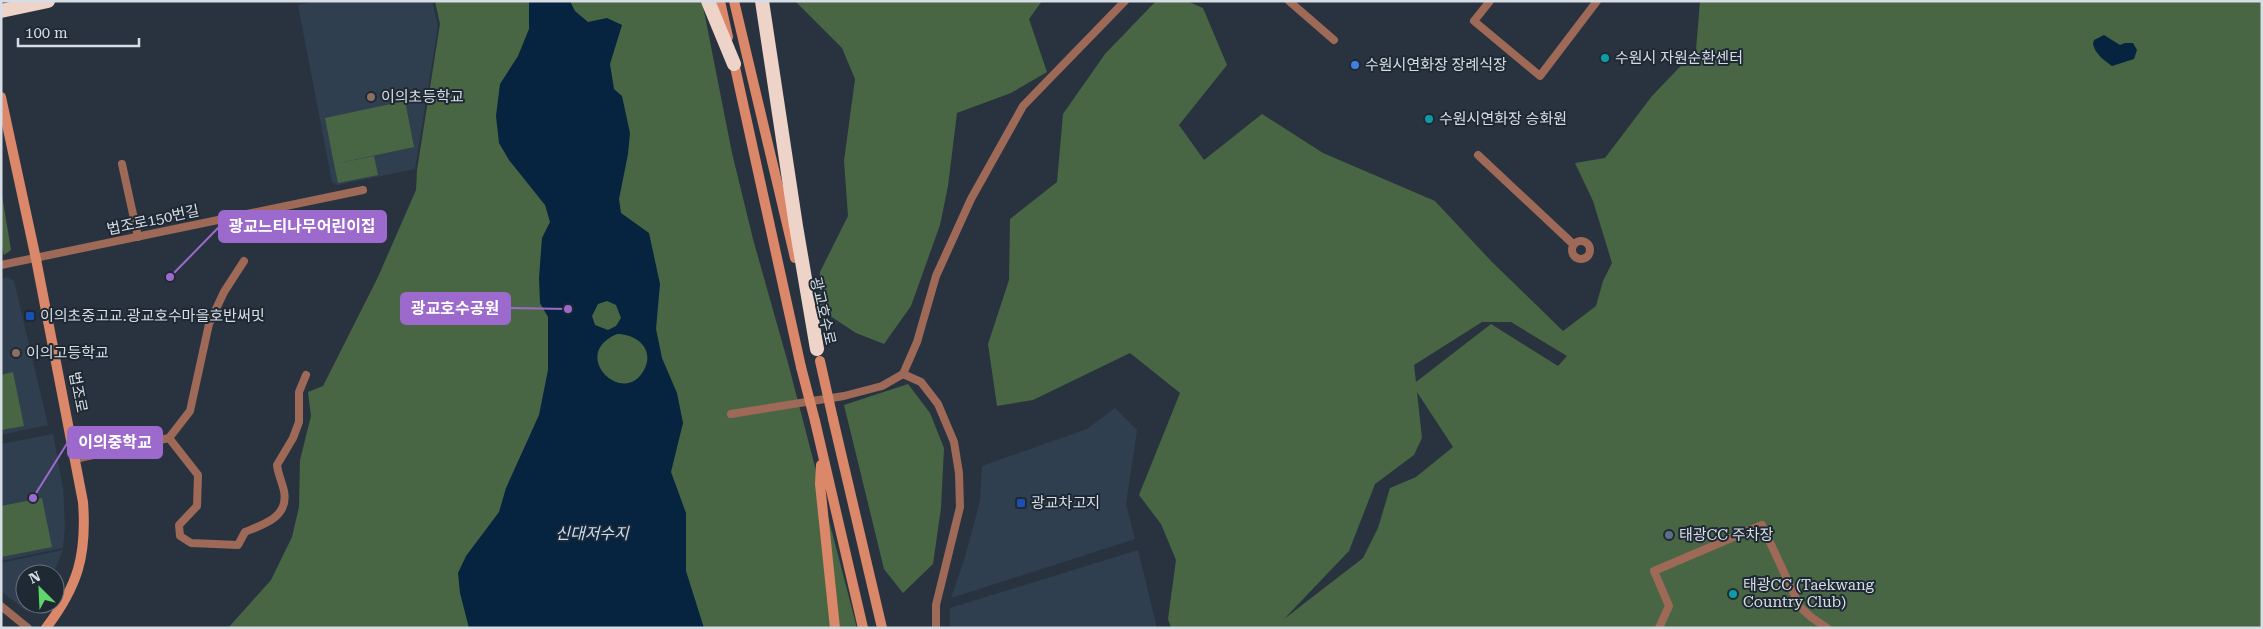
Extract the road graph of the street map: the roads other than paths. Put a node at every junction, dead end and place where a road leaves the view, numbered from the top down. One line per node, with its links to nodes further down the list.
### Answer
1 (48, 1): 10 (highway)
2 (708, 1): 12 (highway)
3 (720, 1): 12 (main road)
4 (734, 1): 22 (main road, 광교호수로)
5 (1125, 1): 23 (street)
6 (1289, 1): 11 (street)
7 (1490, 1): 8 (street)
8 (1597, 1)
9 (763, 6): 22 (highway)
10 (1, 11)
11 (1334, 40)
12 (734, 64): 27 (main road, bridge)
13 (1, 97): 19 (main road, 법조로)
14 (1478, 155): 18 (street)
15 (122, 164): 17 (street)
16 (363, 190): 17 (street, 법조로150번길)
17 (138, 238): 19 (street, 법조로150번길)
18 (1573, 244)
19 (36, 259): 21 (street, 법조로150번길); 28 (main road, 법조로)
20 (244, 261): 26 (street)
21 (1, 265)
22 (818, 355): 34 (main road, 광교호수로, bridge)
23 (903, 374): 25 (street); 35 (street)
24 (306, 375): 26 (street)
25 (731, 414)
26 (169, 438): 28 (street)
27 (821, 448): 32 (main road); 33 (main road)
28 (75, 459): 31 (main road, 법조로)
29 (1, 606): 30 (street)
30 (28, 628)
31 (46, 628)
32 (835, 628)
33 (863, 628)
34 (882, 628)
35 (936, 628)
36 (1659, 628): 37 (street)
37 (1827, 628)

